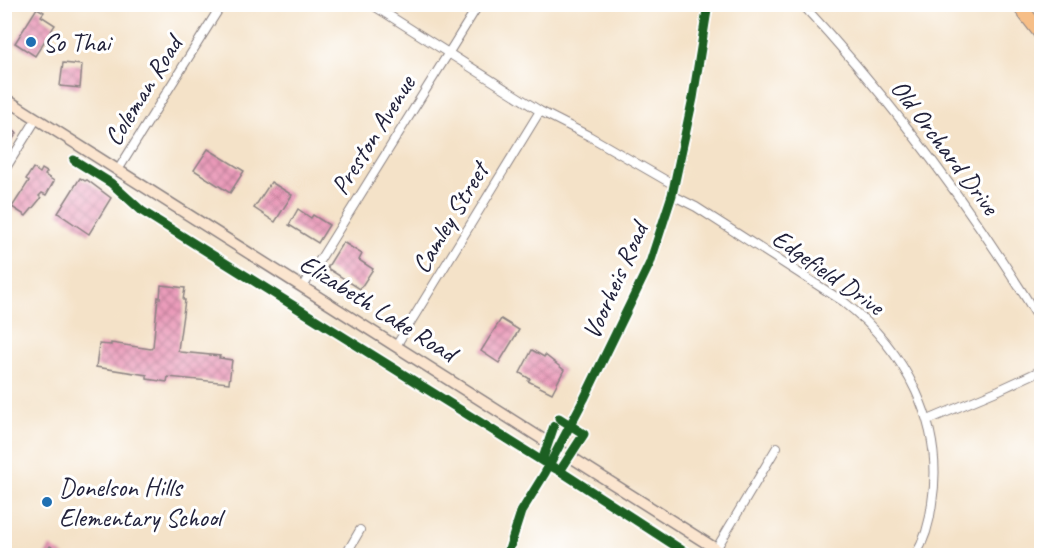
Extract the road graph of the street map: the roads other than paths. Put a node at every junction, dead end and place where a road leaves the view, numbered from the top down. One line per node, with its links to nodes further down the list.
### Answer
1 (222, 4): 12 (street, Coleman Road)
2 (371, 4): 8 (street)
3 (479, 4): 8 (street, Preston Avenue)
4 (708, 4): 14 (street, Voorheis Road)
5 (802, 4): 17 (street, Old Orchard Drive)
6 (1018, 4): 7 (highway)
7 (1041, 34)
8 (448, 54): 10 (street); 16 (street, Preston Avenue)
9 (4, 98): 11 (main road, Elizabeth Lake Road)
10 (540, 111): 14 (street); 18 (street, Camley Street)
11 (37, 118): 12 (main road, Elizabeth Lake Road); 13 (street)
12 (118, 170): 16 (main road, Elizabeth Lake Road)
13 (4, 171)
14 (674, 185): 15 (street, Voorheis Road)
15 (672, 195): 20 (street, Edgefield Drive); 22 (street, Voorheis Road)
16 (303, 287): 18 (main road, Elizabeth Lake Road)
17 (1041, 324)
18 (396, 346): 22 (main road, Elizabeth Lake Road)
19 (1041, 370): 20 (street)
20 (928, 420): 28 (street, Edgefield Drive)
21 (777, 447): 24 (street)
22 (558, 448): 24 (main road, Elizabeth Lake Road); 26 (street, Voorheis Road)
23 (360, 530): 25 (street)
24 (714, 552): 27 (main road, Elizabeth Lake Road)
25 (345, 555)
26 (507, 555)
27 (727, 555)
28 (915, 555)

